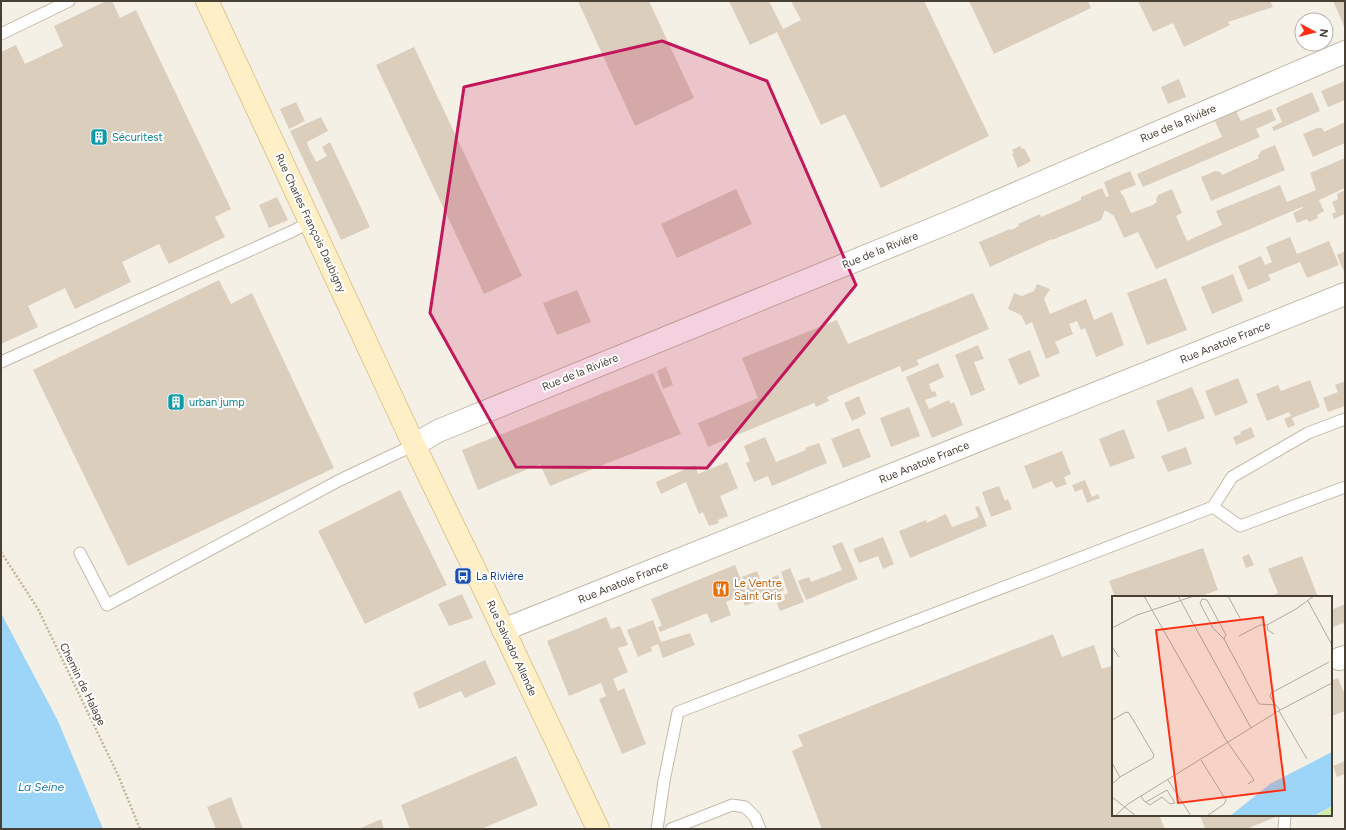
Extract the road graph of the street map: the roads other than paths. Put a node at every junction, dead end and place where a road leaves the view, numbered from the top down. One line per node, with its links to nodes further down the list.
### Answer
1 (69, 1): 3 (lane)
2 (207, 1): 5 (street, Rue Charles François Daubigny)
3 (1, 34)
4 (1345, 52): 9 (street, Rue de la Rivière)
5 (310, 222): 7 (lane); 9 (street, Rue Charles François Daubigny)
6 (1345, 294): 13 (street, Rue Anatole France)
7 (1, 362)
8 (1345, 419): 11 (lane)
9 (414, 445): 12 (lane); 13 (street, Rue Salvador Allende)
10 (1345, 487): 11 (lane)
11 (1213, 507): 16 (lane)
12 (80, 553)
13 (503, 630): 15 (street, Rue Salvador Allende)
14 (1285, 816): 19 (lane)
15 (598, 829)
16 (657, 829)
17 (671, 829): 18 (lane)
18 (760, 829)
19 (1284, 829)

